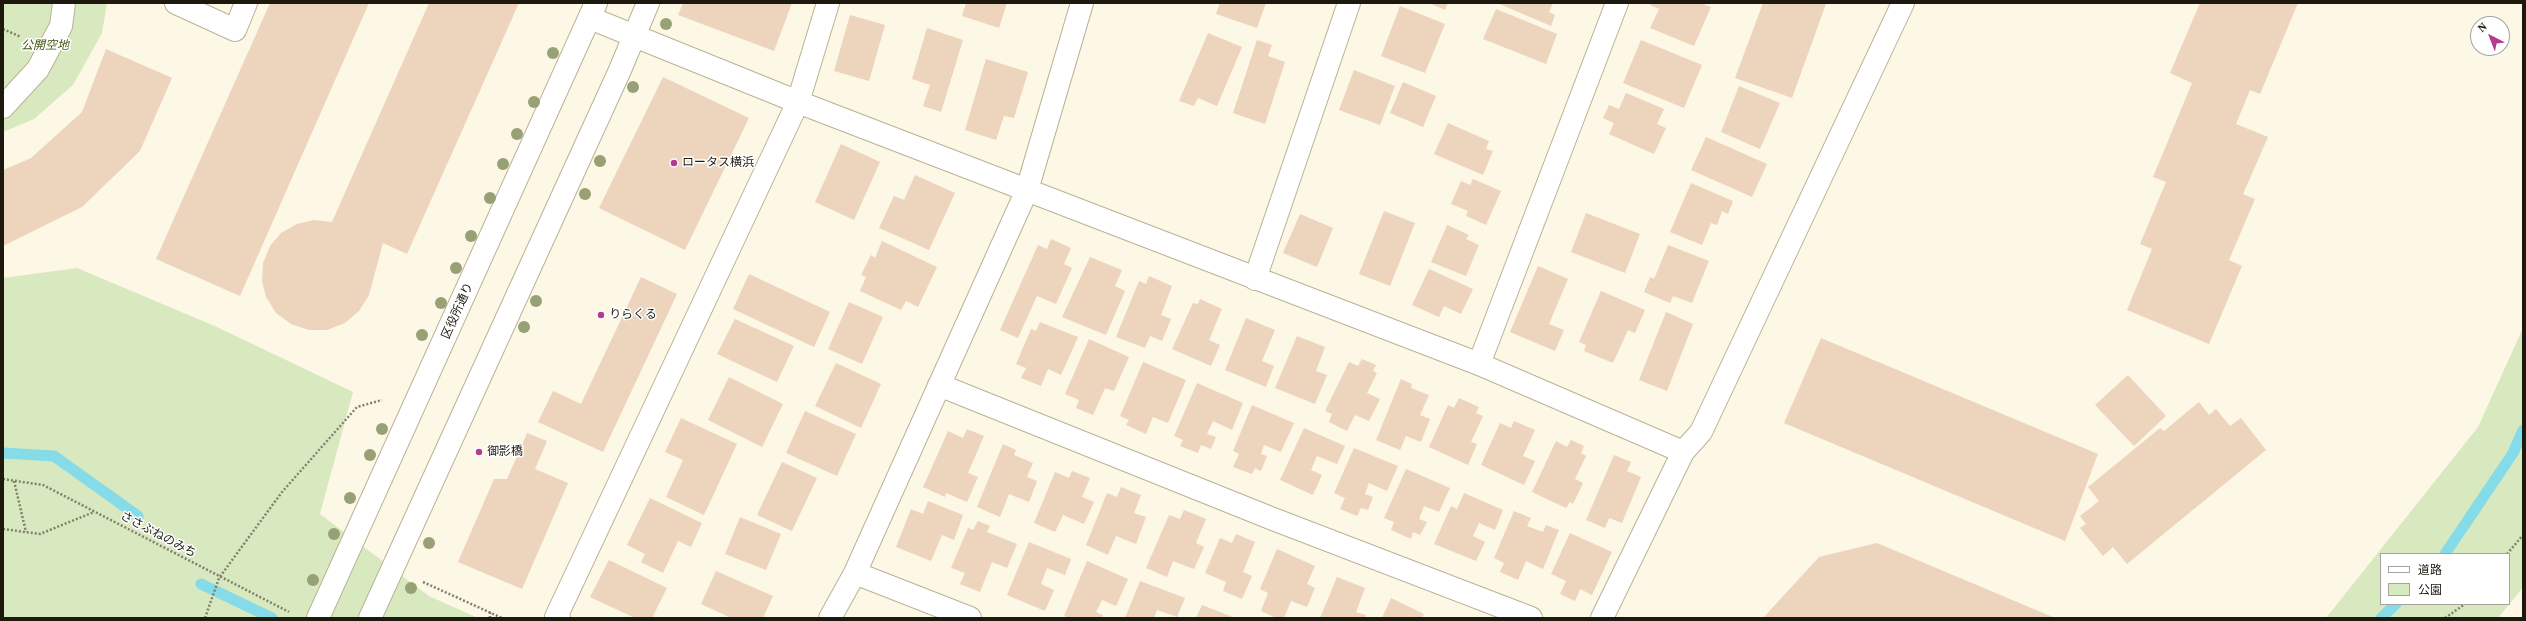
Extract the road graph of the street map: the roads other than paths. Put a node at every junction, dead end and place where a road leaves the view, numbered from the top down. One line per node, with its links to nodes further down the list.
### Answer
1 (64, 3): 13 (street)
2 (176, 3): 3 (street)
3 (246, 3)
4 (648, 3): 11 (street)
5 (828, 3): 12 (street)
6 (1082, 3): 14 (street)
7 (1349, 3): 15 (street)
8 (1617, 3): 16 (street)
9 (1903, 3): 18 (street)
10 (593, 10): 11 (street); 20 (street, 区役所通り)
11 (634, 36): 12 (street); 21 (street)
12 (798, 102): 14 (street); 22 (street)
13 (3, 106)
14 (1027, 190): 15 (street); 17 (street)
15 (1255, 279): 16 (street)
16 (1479, 364): 18 (street)
17 (939, 385): 19 (street); 25 (street)
18 (1683, 452): 26 (street)
19 (855, 573): 23 (street); 24 (street)
20 (318, 618)
21 (370, 618)
22 (559, 618)
23 (830, 618)
24 (970, 618)
25 (1531, 618)
26 (1602, 618)

